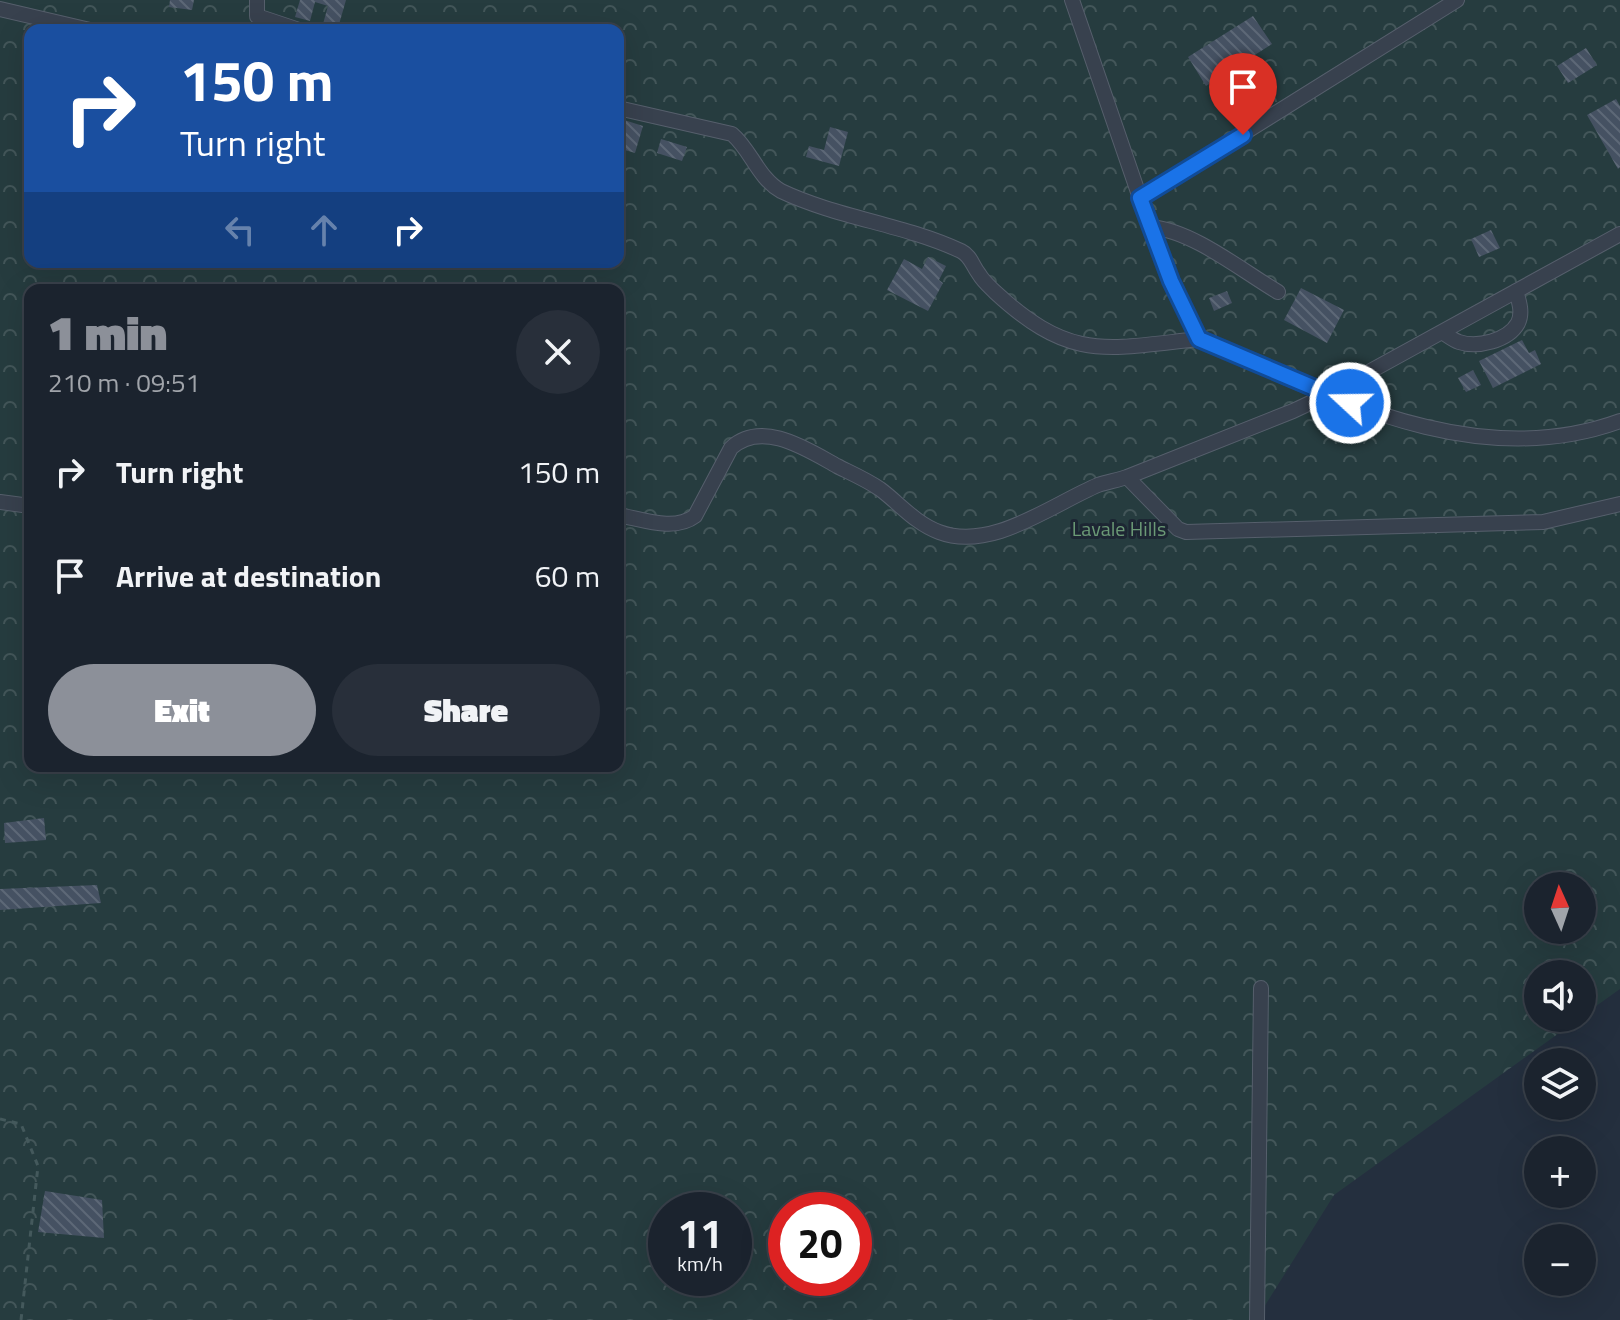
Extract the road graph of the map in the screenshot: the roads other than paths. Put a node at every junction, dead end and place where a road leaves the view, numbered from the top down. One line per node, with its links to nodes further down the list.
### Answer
1 (257, 0): 5 (street)
2 (1072, 0): 10 (street)
3 (1457, 0): 10 (street)
4 (0, 9): 6 (street)
5 (257, 16): 7 (street); 8 (street)
6 (64, 24)
7 (253, 24)
8 (281, 24)
9 (624, 109): 16 (street)
10 (1140, 198): 11 (street)
11 (1151, 227): 14 (street); 16 (street)
12 (1620, 234): 13 (street)
13 (1516, 291): 15 (street); 15 (street)
14 (1278, 292)
15 (1442, 332): 17 (street)
16 (1199, 339): 17 (street)
17 (1327, 395): 18 (street); 19 (street)
18 (1620, 421)
19 (1127, 477): 21 (street); 23 (street)
20 (0, 502): 22 (street)
21 (1620, 504)
22 (24, 505)
23 (624, 516)
24 (1261, 988): 25 (street)
25 (1257, 1320)

